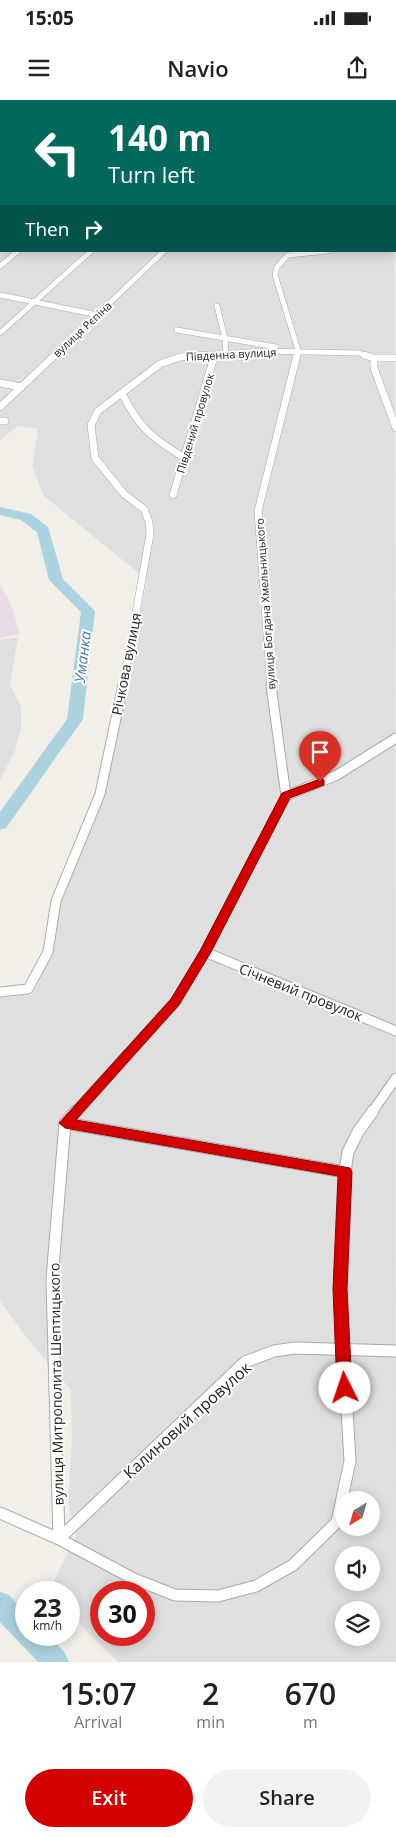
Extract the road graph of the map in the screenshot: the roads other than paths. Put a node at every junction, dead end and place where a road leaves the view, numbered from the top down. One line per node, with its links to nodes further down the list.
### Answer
1 (17, 252): 5 (street)
2 (90, 252): 7 (street)
3 (163, 252): 9 (street, вулиця Рєпіна)
4 (310, 252): 13 (street)
5 (0, 266)
6 (0, 296): 7 (street)
7 (34, 302): 9 (street); 11 (street)
8 (217, 306): 12 (street)
9 (98, 315): 18 (street, вулиця Рєпіна)
10 (177, 330): 12 (street)
11 (0, 333)
12 (225, 338): 13 (street); 14 (street)
13 (298, 350): 14 (street, Південна вулиця); 15 (street, Південна вулиця); 27 (street, вулиця Богдана Хмельницького)
14 (223, 353): 19 (street, Південна вулиця); 22 (street, Південий провулок)
15 (374, 358): 16 (street, Південна вулиця); 21 (street)
16 (396, 358)
17 (0, 383): 18 (street)
18 (21, 387): 20 (street, вулиця Рєпіна)
19 (122, 393): 22 (street); 24 (street, Південна вулиця)
20 (0, 407)
21 (396, 428)
22 (185, 458): 23 (street, Південий провулок)
23 (173, 495)
24 (150, 534): 26 (street, Річкова вулиця)
25 (396, 738): 27 (street)
26 (100, 794): 29 (street)
27 (286, 796): 28 (street)
28 (206, 952): 30 (street, Січневий провулок); 32 (street)
29 (0, 992)
30 (396, 1031)
31 (396, 1078): 33 (street)
32 (65, 1123): 33 (street); 37 (street, вулиця Митрополита Шептицького)
33 (345, 1172): 34 (street)
34 (342, 1351): 35 (street, Калиновий провулок); 37 (street, Калиновий провулок); 37 (street)
35 (396, 1351)
36 (0, 1513): 37 (street)
37 (59, 1539)

